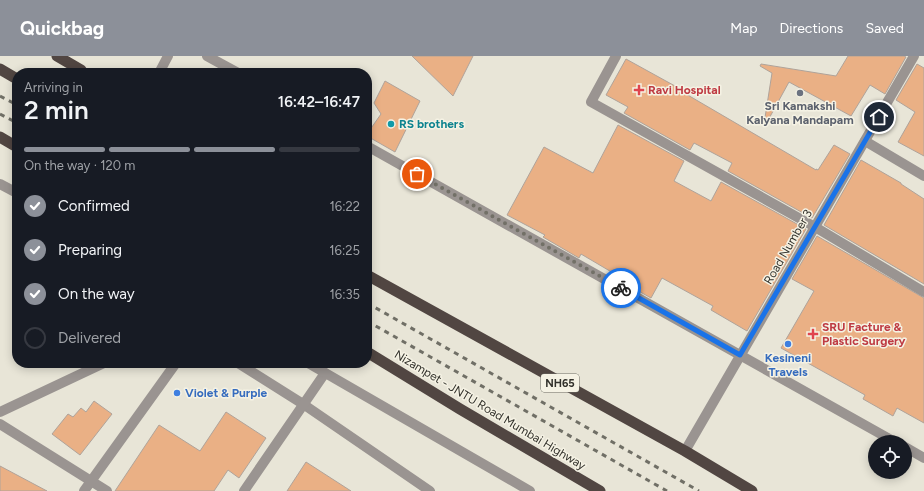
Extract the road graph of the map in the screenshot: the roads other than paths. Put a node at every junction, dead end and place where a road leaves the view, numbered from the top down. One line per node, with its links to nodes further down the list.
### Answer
1 (57, 56): 6 (highway)
2 (168, 56): 7 (street)
3 (207, 56): 8 (street)
4 (616, 56): 18 (street)
5 (914, 56): 12 (street, Road Number 3)
6 (78, 68)
7 (162, 68)
8 (229, 68)
9 (0, 69): 10 (highway)
10 (12, 76)
11 (0, 137): 13 (highway)
12 (865, 141): 15 (street); 18 (street, Road Number 3)
13 (12, 144)
14 (372, 149): 22 (street)
15 (924, 176)
16 (0, 184): 17 (street)
17 (12, 190)
18 (815, 227): 20 (street); 22 (street, Road Number 3)
19 (372, 278): 32 (highway, NH65)
20 (924, 292)
21 (372, 355): 41 (highway, Nizampet - JNTU Road Mumbai Highway)
22 (740, 355): 31 (street); 32 (street, Road Number 3)
23 (93, 368): 29 (street)
24 (172, 368): 35 (street)
25 (246, 368): 28 (street)
26 (317, 368): 27 (street)
27 (326, 373): 28 (street); 40 (street)
28 (303, 404): 38 (street); 39 (street)
29 (0, 412)
30 (0, 424): 35 (street)
31 (883, 435)
32 (685, 451): 42 (highway, NH65)
33 (912, 451): 34 (street)
34 (924, 458)
35 (91, 481): 36 (street); 37 (street)
36 (84, 491)
37 (107, 491)
38 (244, 491)
39 (430, 491)
40 (530, 491)
41 (600, 491)
42 (752, 491)

